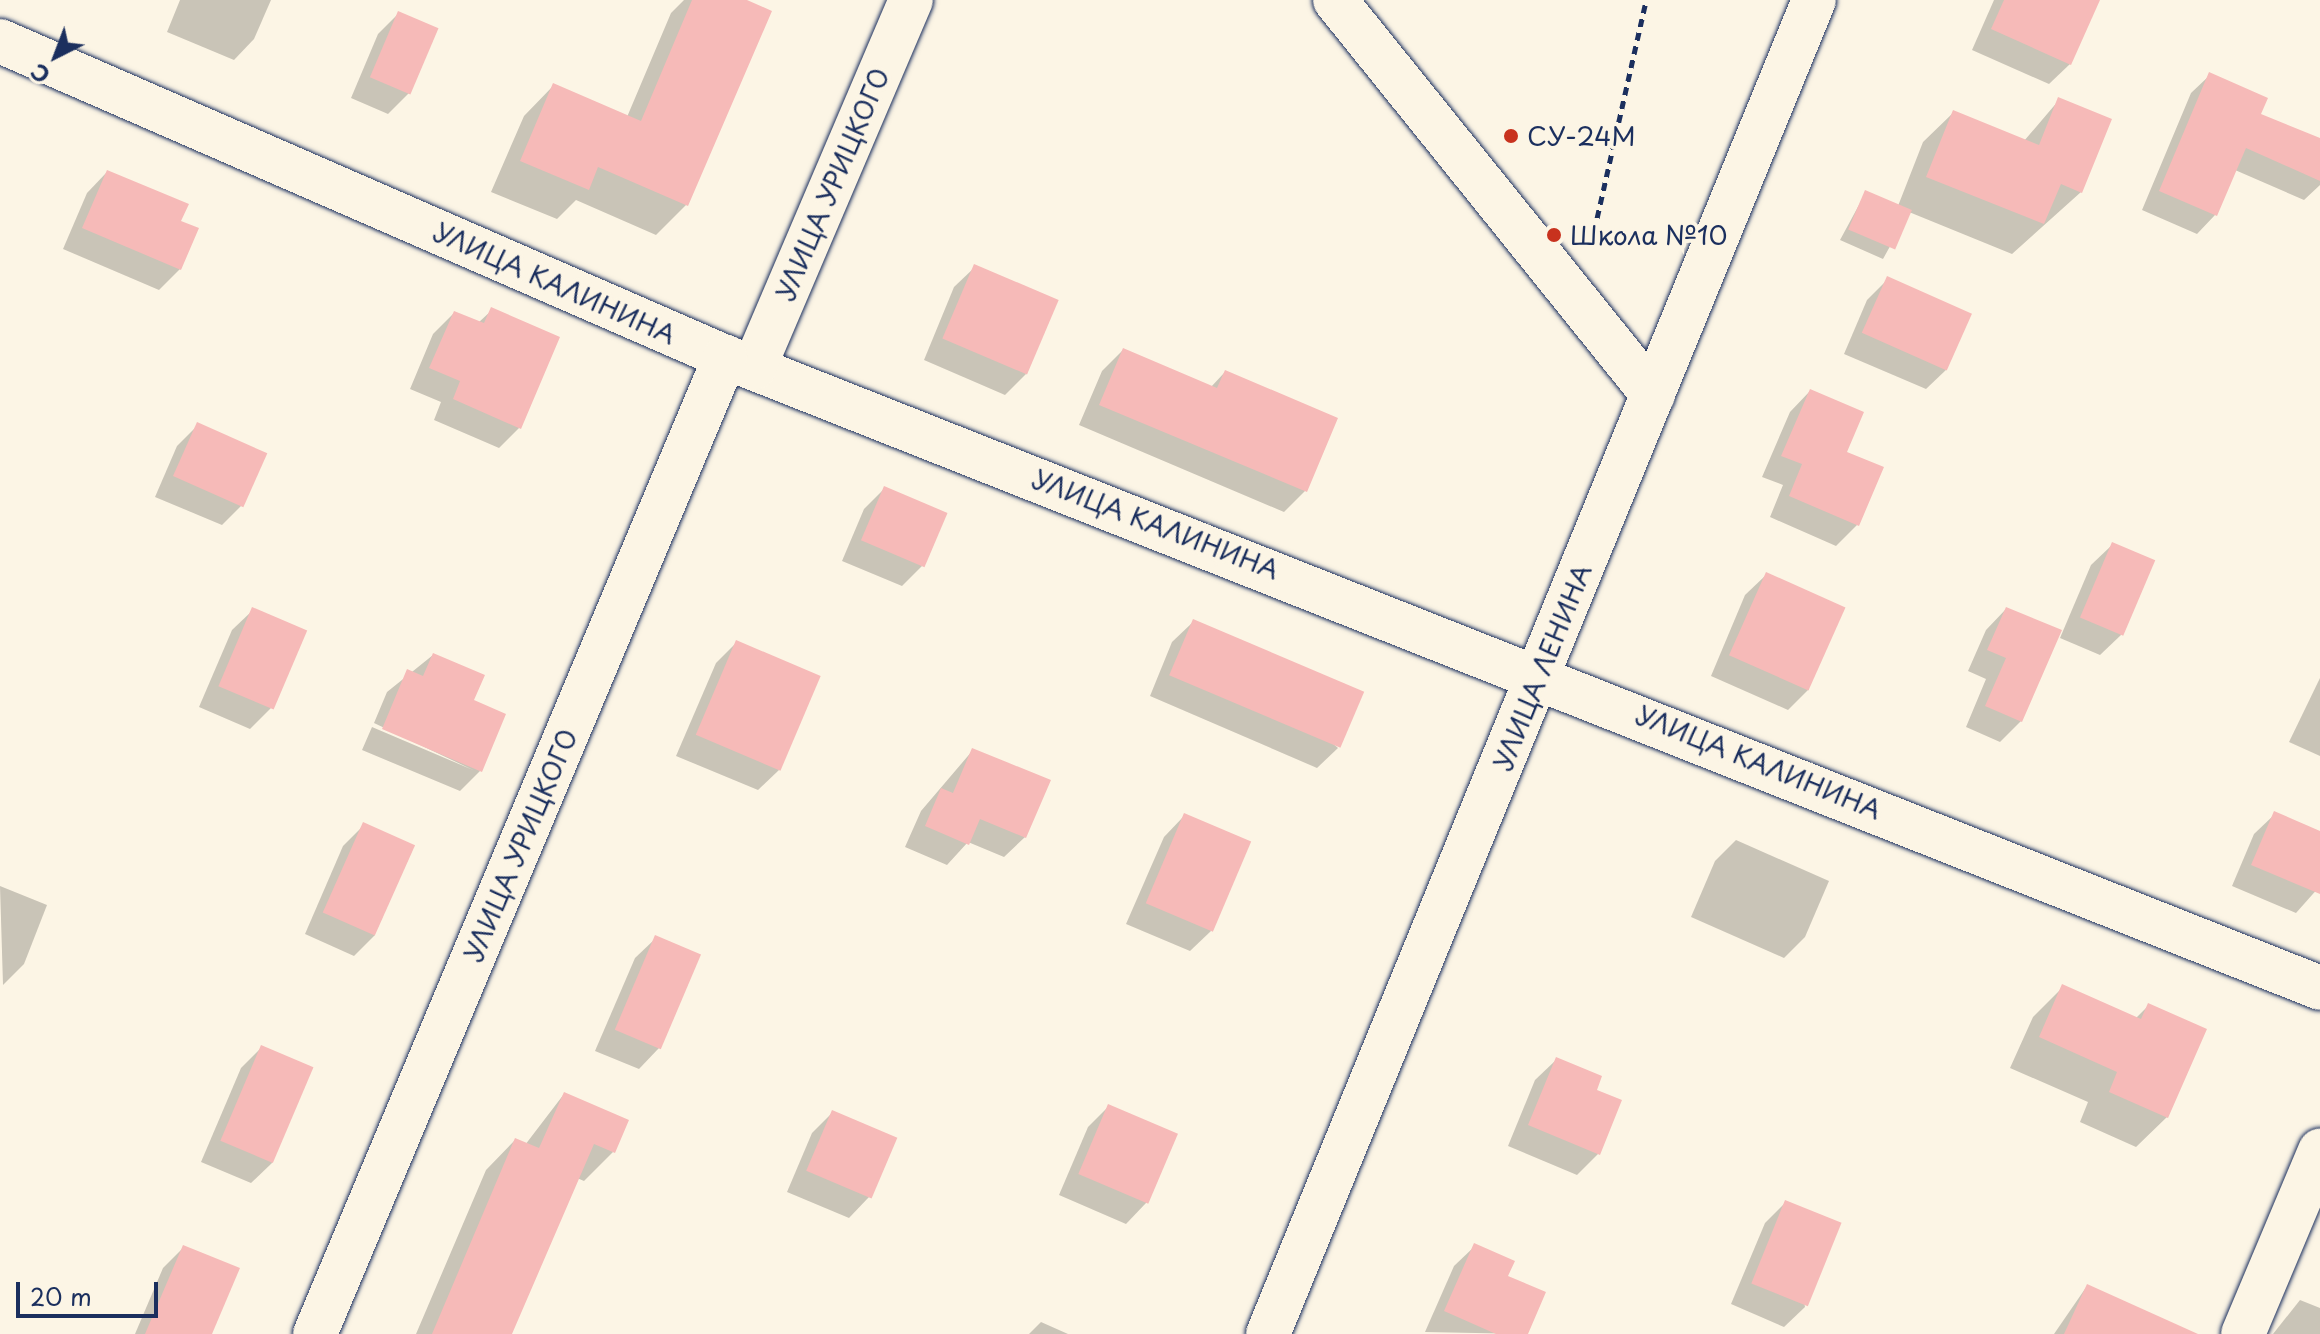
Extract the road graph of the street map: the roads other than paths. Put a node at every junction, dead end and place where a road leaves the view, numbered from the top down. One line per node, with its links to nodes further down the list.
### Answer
1 (911, 0): 5 (street, УЛИЦА УРИЦКОГО)
2 (1335, 0): 6 (street)
3 (1814, 0): 6 (street, УЛИЦА ЛЕНИНА)
4 (0, 41): 5 (street, УЛИЦА КАЛИНИНА)
5 (739, 362): 7 (street, УЛИЦА КАЛИНИНА); 10 (street, УЛИЦА УРИЦКОГО)
6 (1653, 395): 7 (street, УЛИЦА ЛЕНИНА)
7 (1540, 673): 8 (street, УЛИЦА КАЛИНИНА); 11 (street, УЛИЦА ЛЕНИНА)
8 (2320, 988)
9 (2320, 1151): 12 (street)
10 (315, 1334)
11 (1268, 1334)
12 (2243, 1334)

